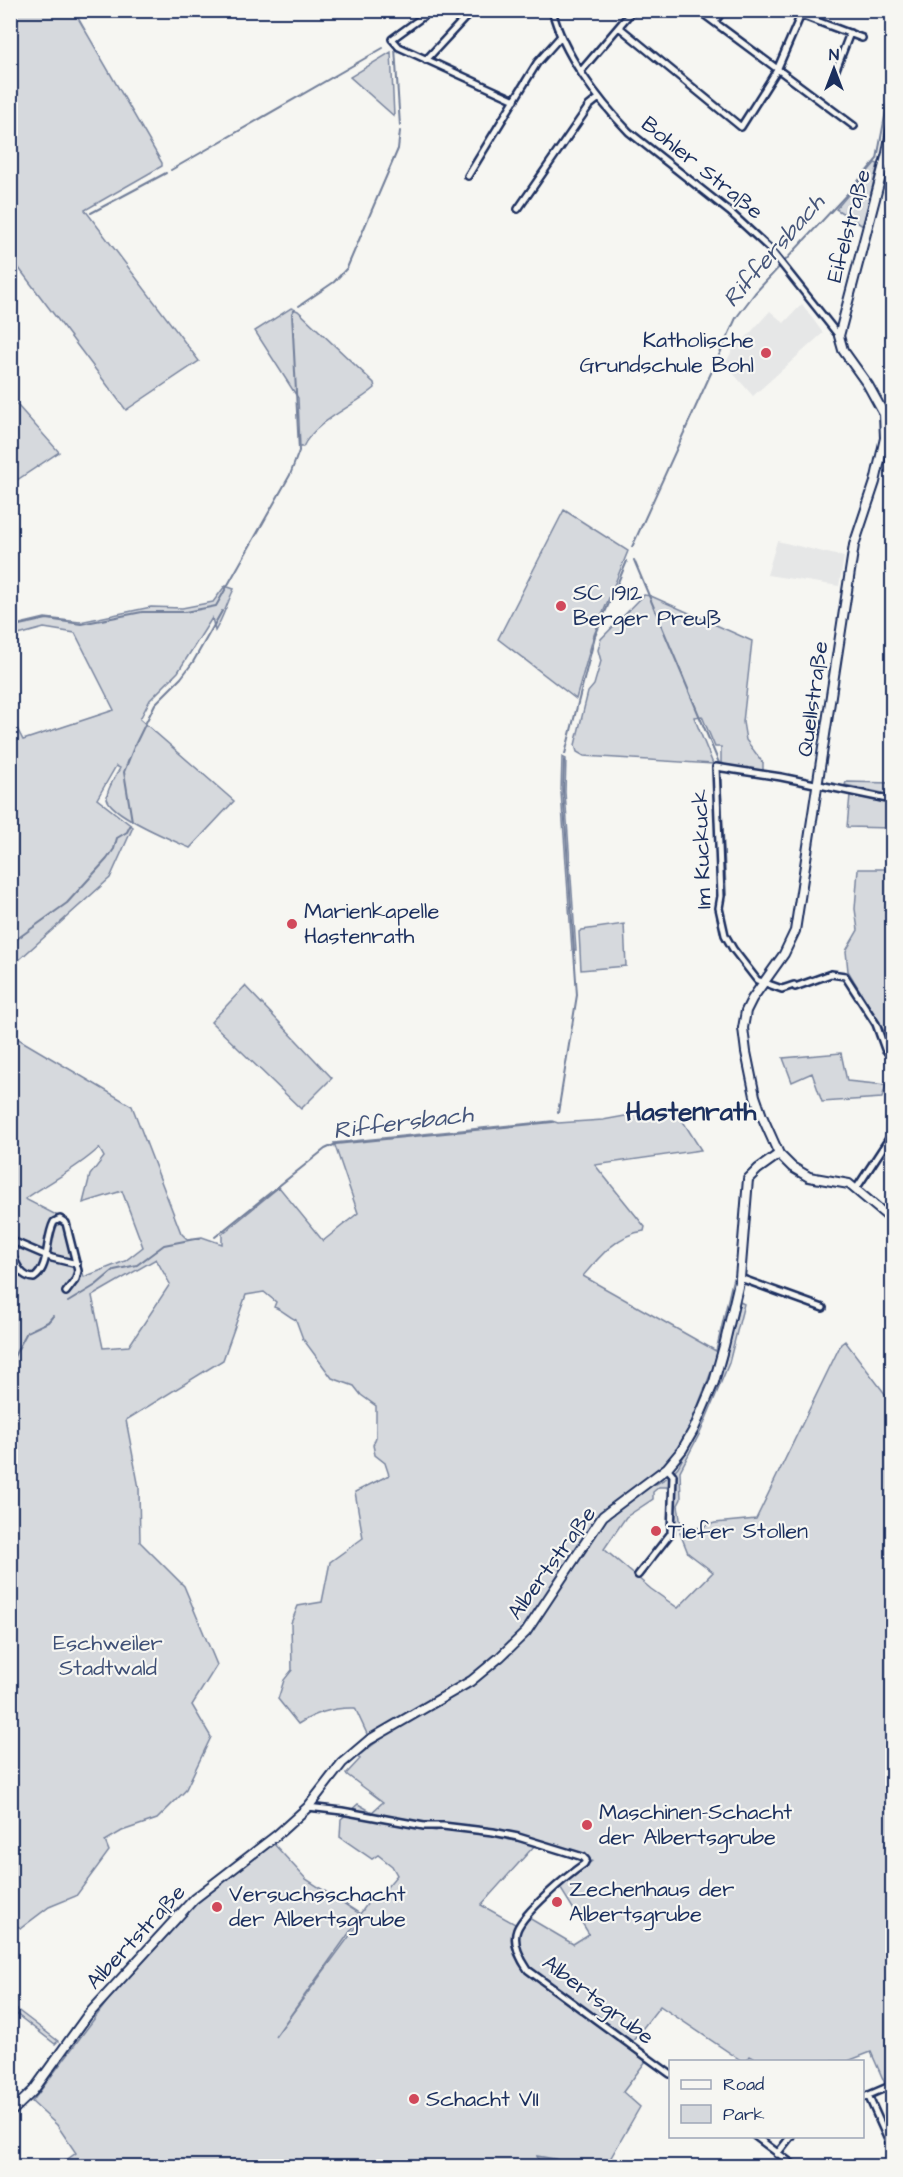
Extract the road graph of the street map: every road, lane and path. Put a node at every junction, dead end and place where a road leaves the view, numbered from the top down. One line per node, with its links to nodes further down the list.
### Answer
1 (432, 10): 13 (street)
2 (476, 10): 13 (street)
3 (552, 10): 11 (street, Bohler Straße)
4 (633, 10): 9 (street)
5 (698, 10): 8 (street)
6 (723, 10): 8 (street)
7 (802, 13): 10 (street); 14 (street)
8 (715, 22): 14 (street)
9 (619, 27): 14 (street); 15 (street)
10 (850, 33): 12 (street); 16 (street)
11 (561, 36): 15 (street, Bohler Straße); 18 (street)
12 (862, 38)
13 (426, 60): 18 (street)
14 (777, 70): 20 (street)
15 (581, 71): 17 (street, Bohler Straße)
16 (835, 72)
17 (599, 98): 23 (street); 24 (street, Bohler Straße)
18 (515, 100): 22 (street)
19 (892, 125): 21 (main road, Eifelstraße)
20 (854, 126)
21 (890, 154): 24 (main road, Eifelstraße)
22 (468, 176)
23 (518, 209)
24 (839, 336): 26 (main road, Bohler Straße)
25 (892, 410): 26 (street)
26 (884, 414): 27 (main road, Quellstraße)
27 (889, 428): 28 (main road, Quellstraße)
28 (819, 784): 29 (street); 30 (main road, Quellstraße); 30 (street, Im Kuckuck)
29 (892, 800)
30 (763, 983): 31 (street); 33 (main road, Quellstraße)
31 (892, 1058)
32 (892, 1134): 34 (street)
33 (779, 1154): 34 (main road); 40 (main road, Albertstraße)
34 (856, 1189): 35 (main road)
35 (892, 1220)
36 (10, 1240): 38 (street)
37 (10, 1250): 38 (street)
38 (45, 1255): 39 (street); 39 (street)
39 (77, 1264): 41 (street)
40 (740, 1278): 42 (street); 43 (main road, Albertstraße)
41 (66, 1292)
42 (823, 1308)
43 (667, 1468): 44 (street); 45 (main road, Albertstraße)
44 (638, 1575)
45 (308, 1807): 46 (street, Albertsgrube); 49 (main road, Albertstraße)
46 (669, 2073)
47 (892, 2085): 48 (street)
48 (866, 2097): 52 (street)
49 (10, 2113)
50 (757, 2138): 53 (street)
51 (789, 2138): 53 (street)
52 (892, 2149)
53 (777, 2154): 54 (street)
54 (795, 2166)

